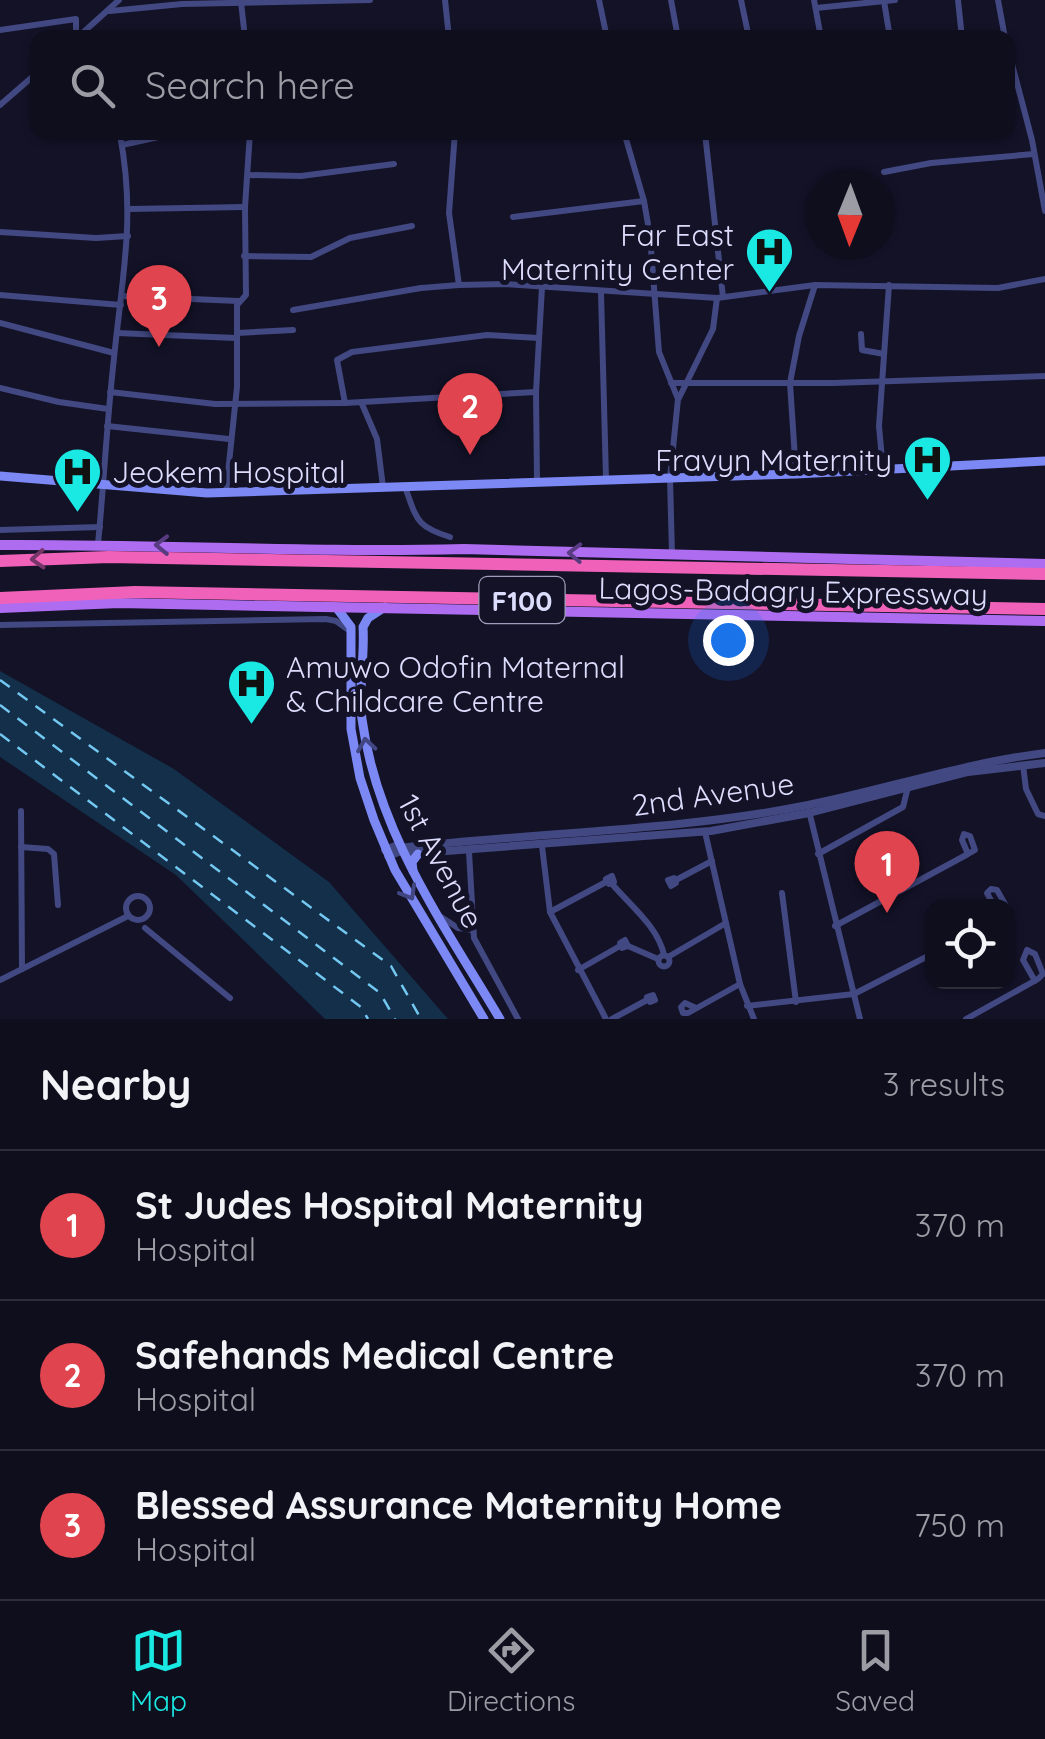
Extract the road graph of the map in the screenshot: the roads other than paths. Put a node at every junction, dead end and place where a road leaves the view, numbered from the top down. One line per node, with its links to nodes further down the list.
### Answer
1 (119, 0): 13 (street)
2 (370, 0): 11 (street)
3 (445, 0): 18 (street)
4 (599, 0): 19 (street)
5 (671, 0): 20 (street)
6 (741, 0): 21 (street)
7 (895, 0): 10 (street)
8 (958, 0): 24 (street)
9 (998, 0): 25 (street)
10 (884, 1): 12 (street); 23 (street)
11 (241, 2): 13 (street); 17 (street)
12 (815, 4): 22 (street)
13 (110, 11): 16 (street)
14 (0, 30): 15 (street)
15 (77, 30)
16 (87, 30)
17 (244, 30)
18 (448, 30)
19 (605, 30)
20 (677, 30)
21 (747, 30)
22 (819, 30)
23 (889, 30)
24 (961, 30)
25 (1004, 30)
26 (1015, 77): 36 (street)
27 (30, 79): 28 (street)
28 (0, 105)
29 (121, 140): 35 (street)
30 (147, 140): 35 (street)
31 (250, 140): 39 (street)
32 (457, 140): 51 (street)
33 (626, 140): 40 (street)
34 (706, 140): 57 (street)
35 (122, 146): 42 (street)
36 (1034, 154): 38 (street); 43 (street)
37 (394, 164): 39 (street)
38 (894, 170)
39 (248, 175): 41 (street)
40 (644, 201): 44 (street); 56 (street)
41 (245, 207): 42 (street); 48 (street)
42 (129, 209): 47 (street)
43 (1045, 211)
44 (513, 216)
45 (412, 226): 48 (street)
46 (0, 232): 47 (street)
47 (128, 236): 58 (street)
48 (244, 256): 59 (street)
49 (1045, 279): 52 (street)
50 (815, 284): 52 (street); 57 (street); 72 (street)
51 (459, 285): 53 (street); 60 (street)
52 (889, 285): 68 (street)
53 (542, 287): 54 (street); 66 (street)
54 (601, 292): 56 (street); 90 (street)
55 (0, 295): 58 (street)
56 (652, 295): 57 (street); 71 (street)
57 (720, 297): 73 (street)
58 (121, 300): 59 (street); 63 (street)
59 (238, 301): 65 (street)
60 (293, 310)
61 (0, 323): 67 (street)
62 (293, 330): 65 (street)
63 (117, 334): 65 (street); 67 (street)
64 (861, 334): 68 (street)
65 (237, 336): 78 (street)
66 (539, 338): 76 (street); 79 (street)
67 (114, 353): 75 (street)
68 (884, 354): 70 (street)
69 (1045, 376): 70 (street)
70 (882, 380): 72 (street); 85 (street)
71 (670, 383): 73 (street); 77 (street)
72 (790, 383): 73 (street); 86 (street)
73 (686, 384): 77 (street)
74 (0, 388): 81 (street)
75 (110, 392): 78 (street); 81 (street)
76 (536, 392): 80 (street); 89 (street)
77 (678, 399): 88 (street)
78 (235, 404): 79 (street); 83 (street)
79 (345, 404): 80 (street)
80 (362, 404): 92 (street)
81 (108, 409): 82 (street)
82 (108, 426): 83 (street); 91 (street)
83 (229, 439): 94 (street)
84 (1045, 462): 85 (main road)
85 (884, 470): 86 (main road)
86 (796, 474): 88 (main road)
87 (0, 476): 91 (main road)
88 (670, 478): 90 (main road); 100 (street)
89 (537, 480): 90 (main road); 93 (main road)
90 (606, 480)
91 (103, 485): 94 (main road); 95 (street)
92 (383, 487): 93 (main road); 94 (main road)
93 (405, 487): 97 (street)
94 (226, 492)
95 (100, 527): 96 (street); 98 (street)
96 (0, 530)
97 (450, 537)
98 (98, 544): 99 (main road, Lagos-Badagry Expressway); 100 (main road, Lagos-Badagry Expressway, one-way to 98)
99 (0, 545)
100 (672, 555): 102 (main road, Lagos-Badagry Expressway)
101 (0, 561): 103 (highway, Lagos-Badagry Expressway / F100, one-way to 101)
102 (1045, 564)
103 (1045, 574)
104 (0, 598): 108 (highway, Lagos-Badagry Expressway / F100)
105 (336, 607): 106 (main road, Lagos-Badagry Expressway); 107 (main road, Lagos-Badagry Expressway); 111 (main road)
106 (385, 607): 109 (main road, Lagos-Badagry Expressway); 122 (main road, 1st Avenue, one-way to 106)
107 (0, 608)
108 (1045, 609)
109 (1045, 621)
110 (0, 625): 111 (street)
111 (352, 632): 124 (main road, 1st Avenue)
112 (1045, 754): 116 (street, 2nd Avenue)
113 (1045, 763): 114 (street, 2nd Avenue)
114 (1023, 764): 115 (street, 2nd Avenue); 118 (street)
115 (908, 787): 116 (street, 2nd Avenue); 126 (street)
116 (808, 809): 119 (street, 2nd Avenue); 122 (street, 2nd Avenue); 126 (street)
117 (21, 811): 121 (street)
118 (1045, 816)
119 (704, 832): 120 (street, 2nd Avenue); 128 (street)
120 (542, 846): 123 (street, 2nd Avenue); 135 (street)
121 (21, 847): 134 (street); 144 (street)
122 (399, 848): 124 (street, 2nd Avenue); 125 (street, 2nd Avenue); 129 (main road, 1st Avenue)
123 (470, 852): 125 (street, 2nd Avenue); 141 (street)
124 (387, 853): 155 (main road, 1st Avenue, one-way to 155)
125 (418, 854): 129 (main road)
126 (818, 854): 139 (street)
127 (968, 854): 139 (street)
128 (712, 861): 130 (street); 138 (street)
129 (414, 873): 137 (main road, 1st Avenue)
130 (676, 880)
131 (782, 893): 152 (street)
132 (991, 899): 133 (street)
133 (1002, 899)
134 (58, 905)
135 (550, 912): 142 (street); 145 (street)
136 (128, 916): 144 (street)
137 (438, 916): 141 (street); 156 (main road, 1st Avenue)
138 (726, 923): 142 (street); 148 (street)
139 (835, 926): 149 (street)
140 (144, 928): 150 (street)
141 (471, 930): 157 (street)
142 (663, 957): 145 (street)
143 (925, 958): 149 (street)
144 (22, 968): 146 (street)
145 (578, 970): 158 (street)
146 (0, 980)
147 (1035, 981): 161 (street)
148 (740, 984): 153 (street); 154 (street)
149 (854, 994): 152 (street); 160 (street)
150 (230, 998)
151 (647, 1000): 158 (street)
152 (796, 1002): 153 (street)
153 (748, 1006): 159 (street)
154 (696, 1008)
155 (484, 1019)
156 (500, 1019)
157 (518, 1019)
158 (609, 1019)
159 (754, 1019)
160 (860, 1019)
161 (966, 1019)

